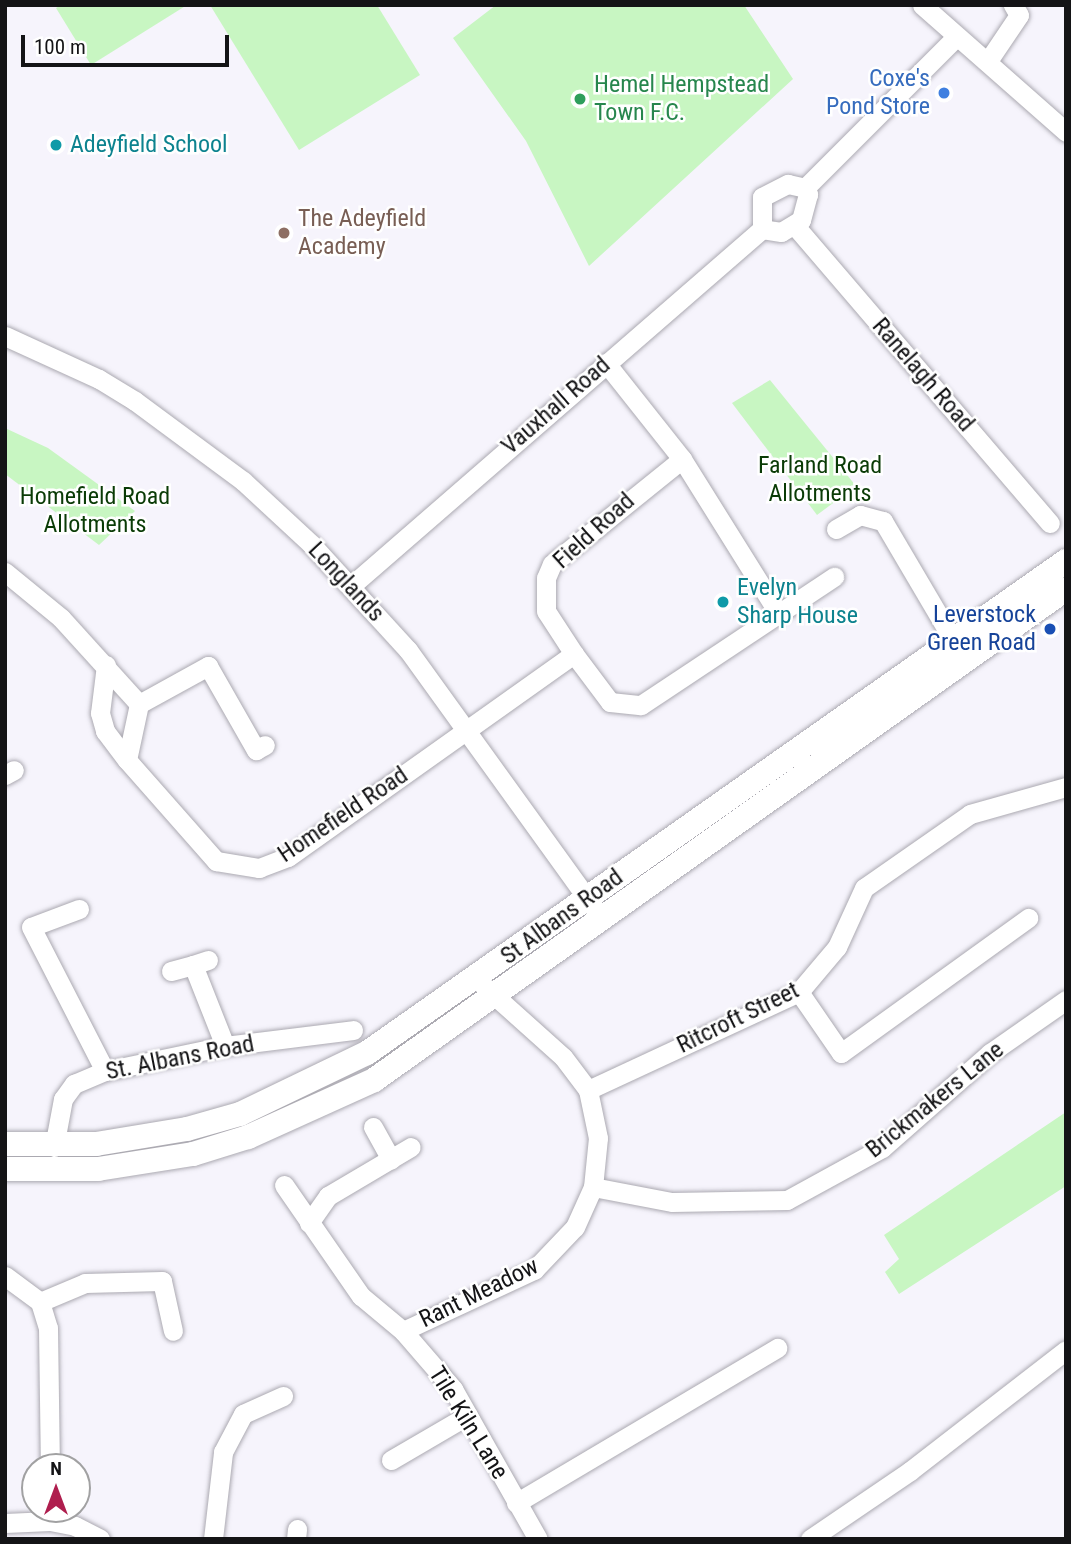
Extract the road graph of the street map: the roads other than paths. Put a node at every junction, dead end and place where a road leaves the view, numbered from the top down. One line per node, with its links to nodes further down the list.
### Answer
1 (922, 5): 3 (street)
2 (1013, 5): 4 (street)
3 (956, 37): 4 (street); 6 (street)
4 (988, 61): 5 (street)
5 (1066, 132)
6 (805, 188): 7 (street); 8 (street)
7 (796, 227): 8 (street); 12 (street, Ranelagh Road)
8 (762, 229): 10 (street, Vauxhall Road)
9 (5, 336): 17 (street, Longlands)
10 (606, 363): 11 (street); 17 (street, Vauxhall Road)
11 (682, 459): 19 (street); 21 (street, Field Road)
12 (1050, 523)
13 (836, 529): 20 (street)
14 (1066, 561): 20 (main road, St Albans Road)
15 (5, 572): 22 (street)
16 (834, 576): 19 (street, Field Road)
17 (352, 585): 24 (street, Longlands)
18 (1066, 589): 31 (main road, St Albans Road)
19 (777, 611): 21 (street, Field Road)
20 (953, 640): 28 (main road, St Albans Road)
21 (574, 654): 24 (street)
22 (106, 665): 23 (street); 26 (street, Homefield Road)
23 (139, 704): 25 (street); 26 (street)
24 (470, 731): 26 (street, Homefield Road); 28 (street, Longlands)
25 (265, 746)
26 (127, 760)
27 (1066, 788): 34 (street, Ritcroft Street)
28 (587, 899): 31 (street, Longlands); 33 (main road, St Albans Road)
29 (79, 909): 39 (street)
30 (1028, 918): 34 (street)
31 (602, 920): 35 (main road, St Albans Road)
32 (171, 971): 38 (street)
33 (475, 979): 35 (street, Rant Meadow); 43 (main road, St Albans Road)
34 (799, 992): 40 (street, Ritcroft Street)
35 (496, 996): 40 (street, Rant Meadow); 46 (main road, St Albans Road)
36 (1066, 1000): 48 (street, Brickmakers Lane)
37 (353, 1030): 38 (street, St. Albans Road)
38 (225, 1046): 39 (street, St. Albans Road)
39 (104, 1071): 43 (street, St. Albans Road)
40 (588, 1090): 48 (street, Rant Meadow)
41 (373, 1127): 45 (street)
42 (5, 1144): 43 (main road, St Albans Road)
43 (54, 1147)
44 (411, 1147): 45 (street)
45 (391, 1158): 49 (street)
46 (5, 1169)
47 (284, 1185): 49 (street, Tile Kiln Lane)
48 (593, 1187): 53 (street, Rant Meadow)
49 (309, 1223): 53 (street, Tile Kiln Lane)
50 (5, 1276): 51 (street)
51 (40, 1302): 52 (street); 58 (street)
52 (173, 1331)
53 (403, 1331): 57 (street, Tile Kiln Lane)
54 (778, 1348): 60 (street)
55 (1066, 1350): 65 (street)
56 (283, 1396): 63 (street)
57 (468, 1415): 59 (street); 60 (street, Tile Kiln Lane)
58 (50, 1453)
59 (391, 1460)
60 (516, 1503): 64 (street, Tile Kiln Lane)
61 (70, 1523): 62 (street)
62 (100, 1539)
63 (213, 1539)
64 (538, 1539)
65 (810, 1539)

